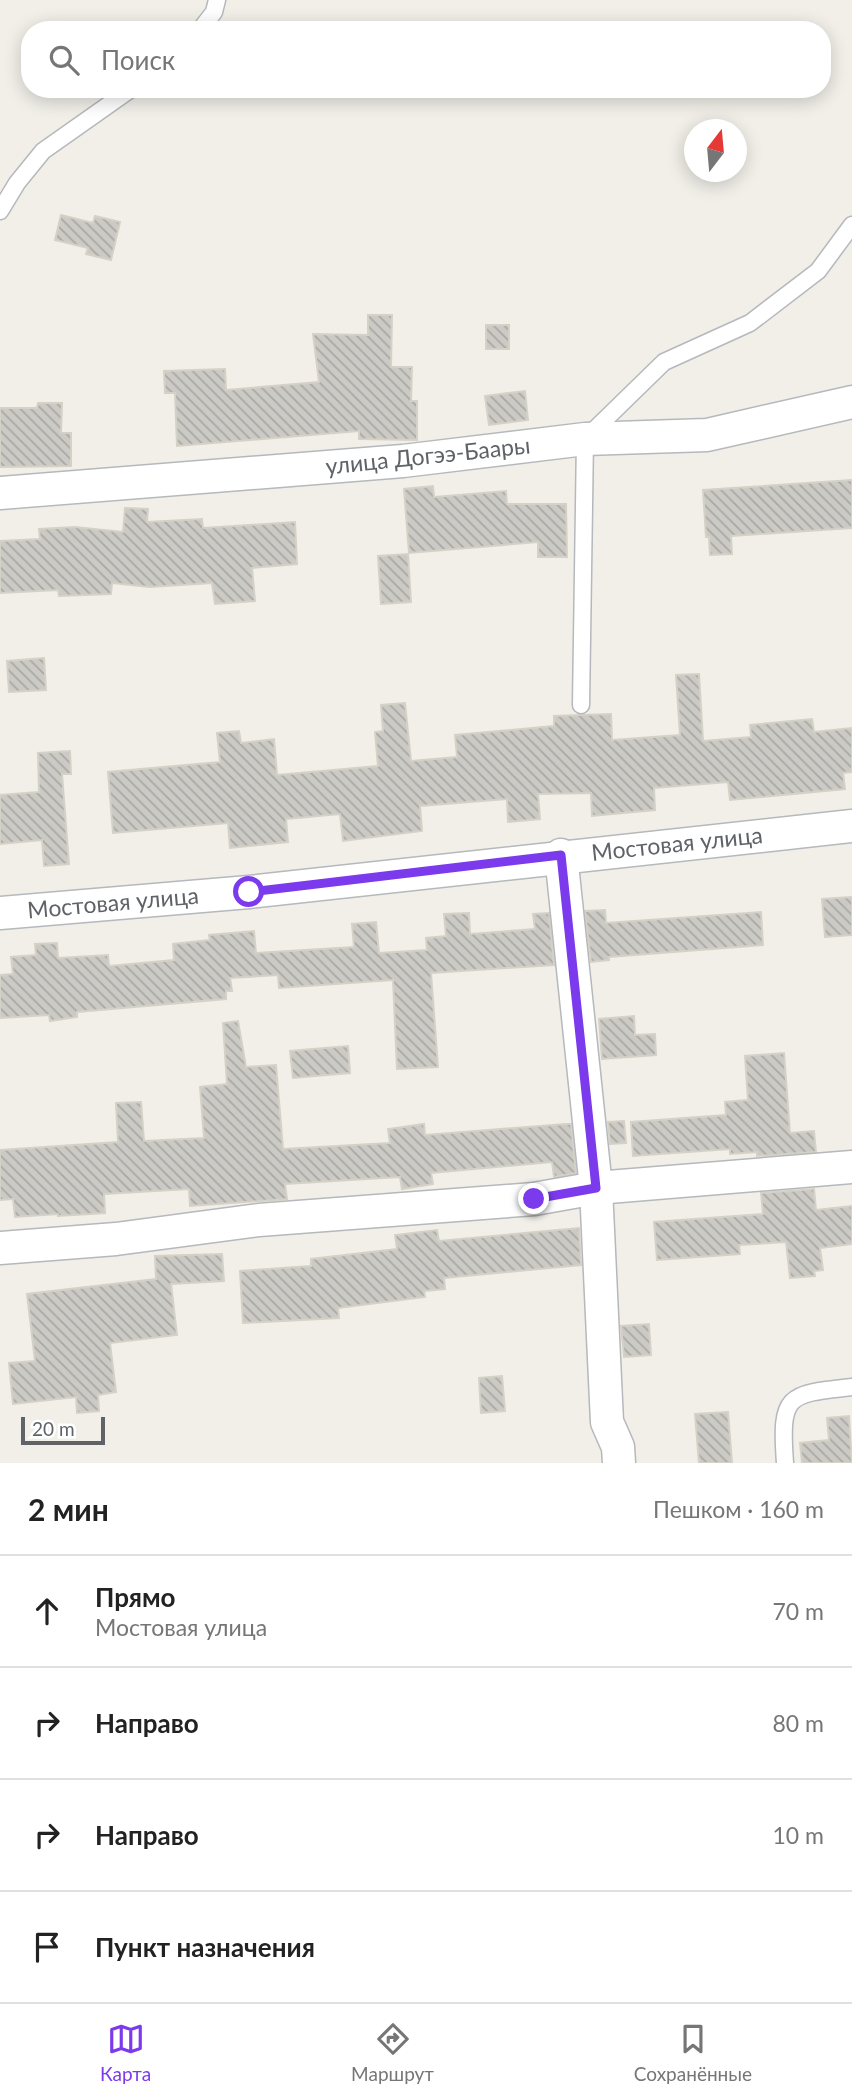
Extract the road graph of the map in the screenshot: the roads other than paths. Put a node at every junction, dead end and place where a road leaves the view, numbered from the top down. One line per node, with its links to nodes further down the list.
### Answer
1 (217, 0): 2 (lane)
2 (207, 21)
3 (118, 98): 4 (lane)
4 (0, 211)
5 (852, 225): 7 (lane)
6 (852, 402): 7 (street, улица Догээ-Баары)
7 (585, 439): 8 (street, улица Догээ-Баары); 9 (lane)
8 (0, 494)
9 (581, 705)
10 (852, 826): 11 (street, Мостовая улица)
11 (561, 855): 12 (street, Мостовая улица); 14 (street)
12 (0, 913)
13 (852, 1167): 14 (street)
14 (596, 1188): 15 (street); 17 (street)
15 (0, 1248)
16 (852, 1387): 18 (lane)
17 (619, 1463)
18 (785, 1463)

